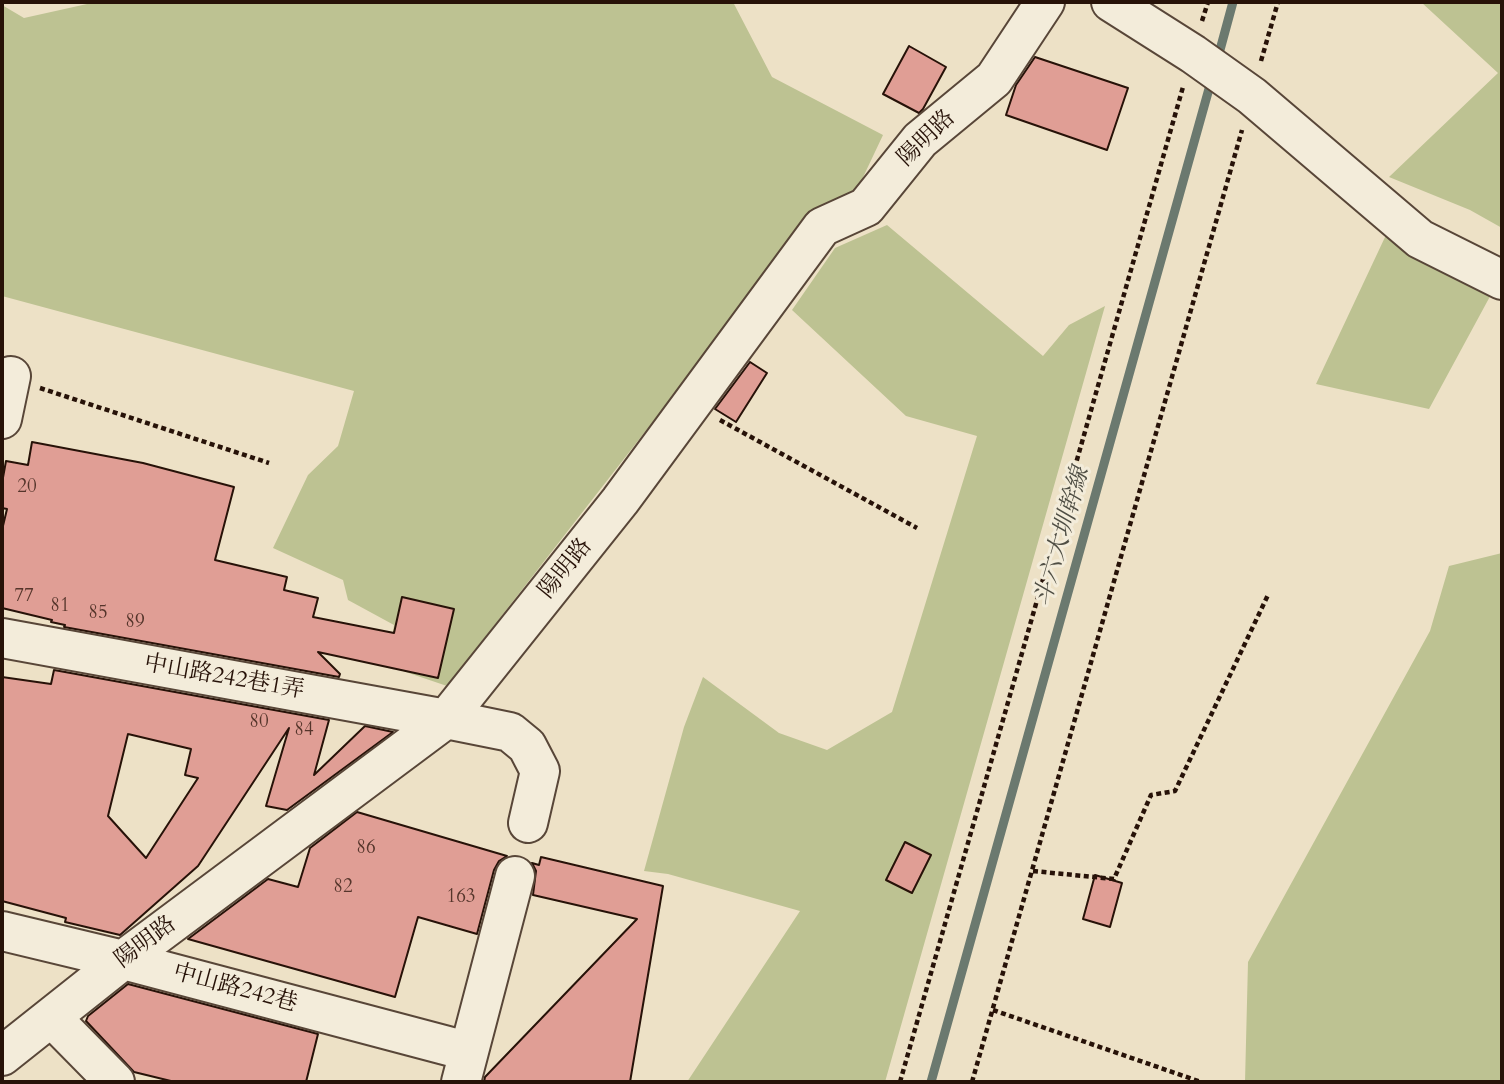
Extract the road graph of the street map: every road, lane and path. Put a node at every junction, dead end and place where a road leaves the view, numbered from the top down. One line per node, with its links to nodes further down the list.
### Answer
1 (1045, 2): 9 (street, 陽明路)
2 (1111, 2): 5 (street)
3 (1208, 2): 5 (path)
4 (1278, 2): 6 (path)
5 (1193, 54): 6 (street); 26 (path)
6 (1252, 96): 7 (street); 17 (path)
7 (1502, 280)
8 (11, 376): 10 (street); 11 (path)
9 (691, 405): 12 (path); 15 (street, 陽明路)
10 (2, 419)
11 (269, 463)
12 (917, 527)
13 (1268, 595): 17 (path)
14 (2, 638): 15 (street, 中山路242巷1弄)
15 (446, 719): 16 (street, 中山路242巷1弄); 20 (street, 陽明路)
16 (528, 823)
17 (1033, 871): 21 (path)
18 (515, 876): 24 (street)
19 (2, 931): 20 (street, 中山路242巷)
20 (123, 960): 22 (street, 陽明路); 24 (street, 中山路242巷)
21 (993, 1010): 27 (path); 28 (path)
22 (52, 1018): 23 (street, 陽明路); 25 (street)
23 (2, 1056)
24 (464, 1067)
25 (115, 1082)
26 (900, 1082)
27 (972, 1082)
28 (1201, 1082)

